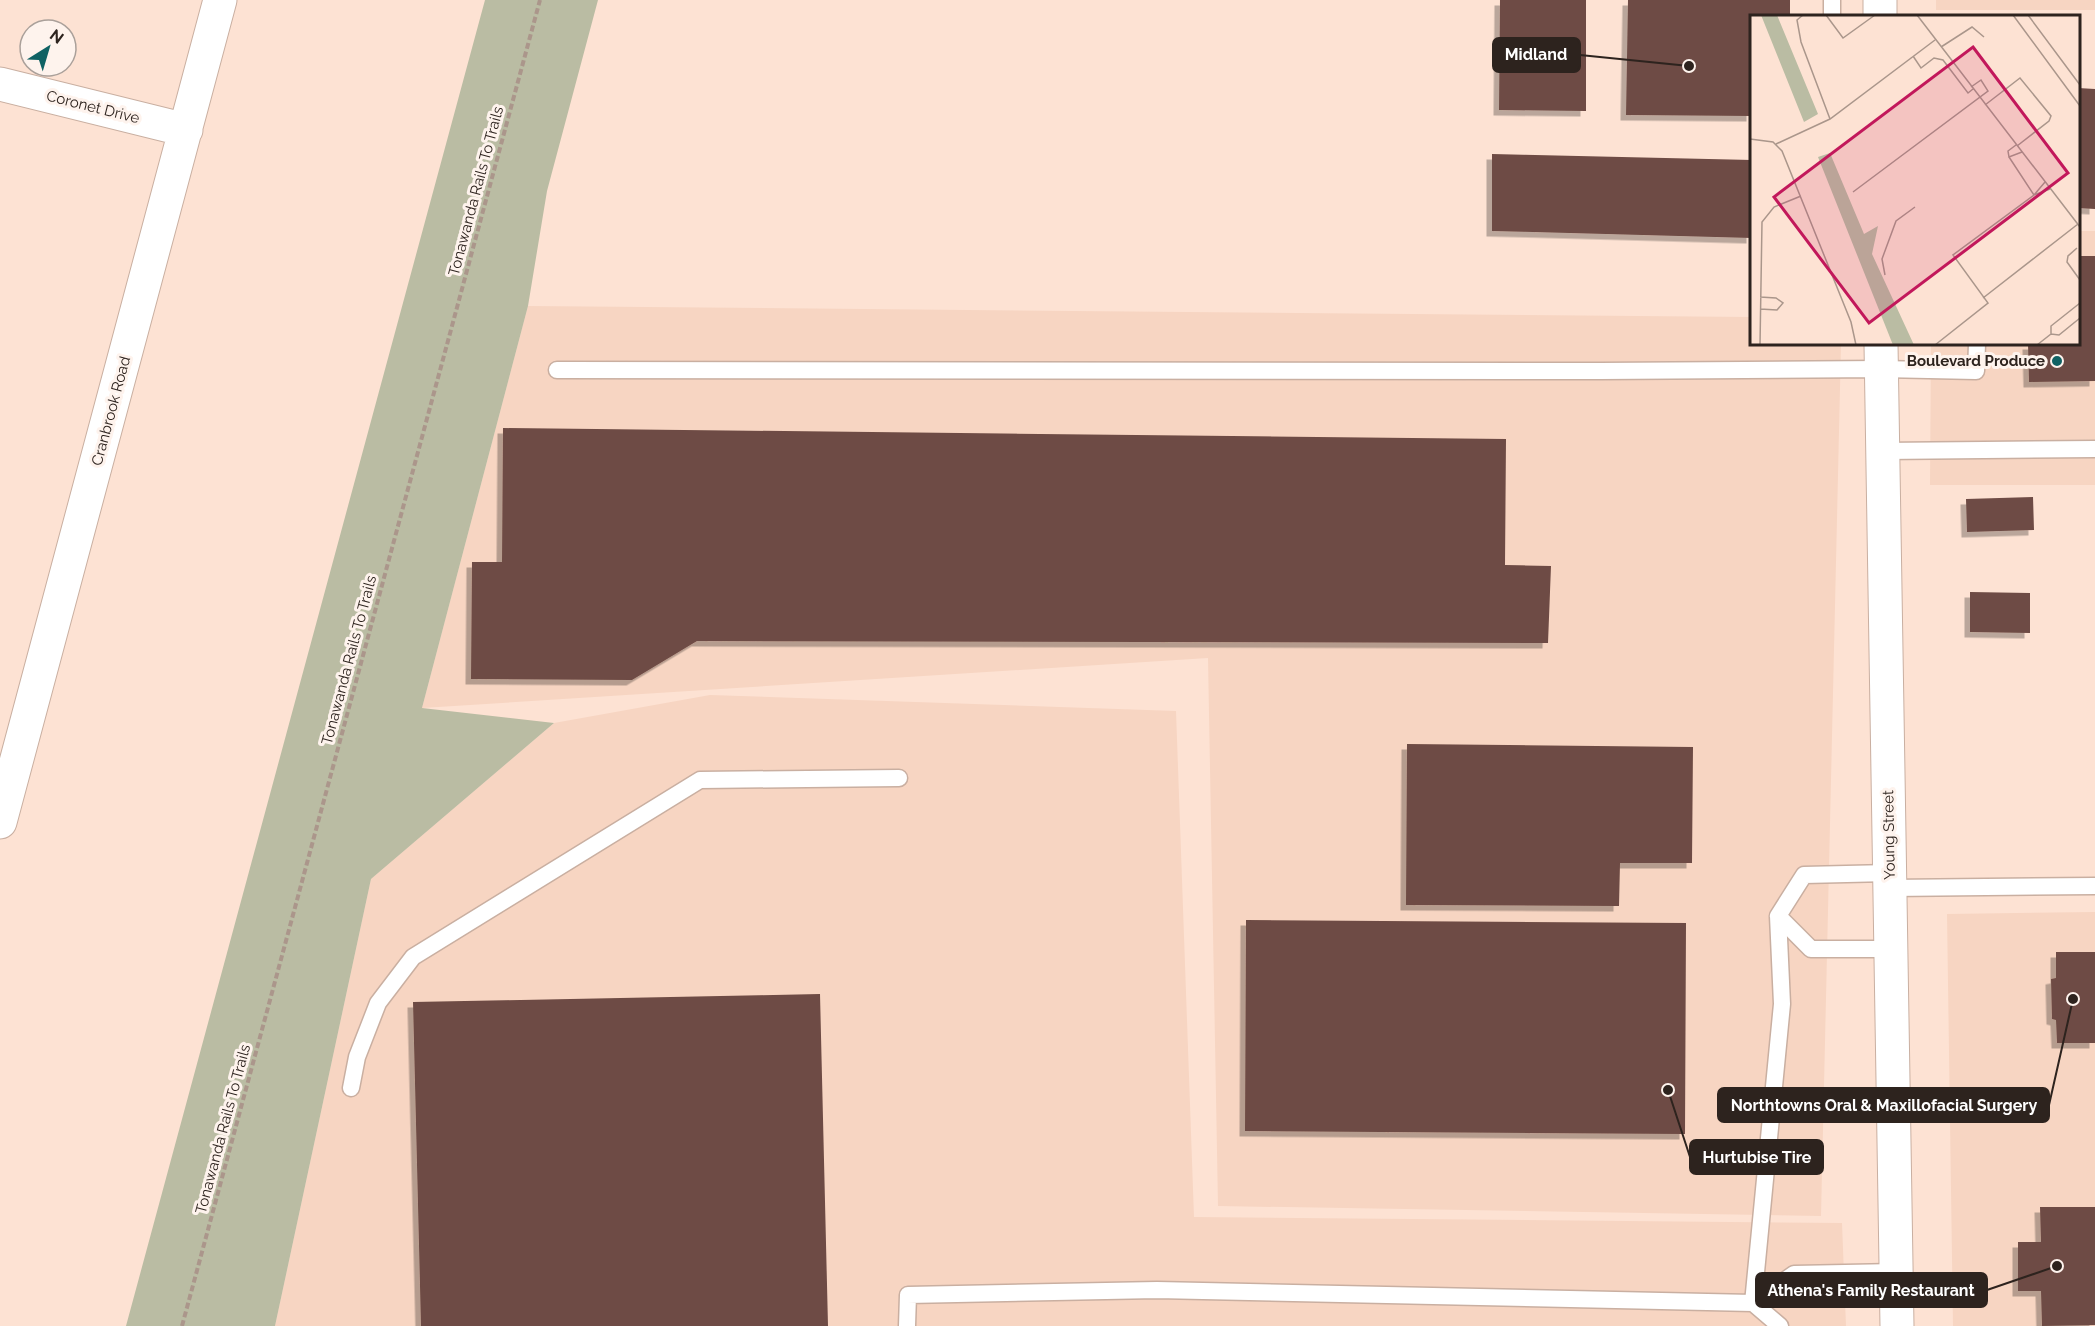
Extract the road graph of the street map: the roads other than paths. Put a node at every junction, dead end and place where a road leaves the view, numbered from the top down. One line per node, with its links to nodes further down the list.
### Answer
1 (220, 0): 3 (street, Cranbrook Road)
2 (0, 84): 3 (street, Coronet Drive)
3 (186, 130): 10 (street, Cranbrook Road)
4 (1977, 345): 5 (lane)
5 (1881, 356): 6 (lane); 8 (street, Young Street)
6 (557, 370)
7 (2095, 449): 8 (lane)
8 (1883, 451): 11 (street, Young Street)
9 (899, 778): 15 (lane)
10 (0, 822)
11 (1889, 880): 12 (lane); 13 (lane); 14 (street, Young Street)
12 (2095, 886)
13 (1778, 916): 14 (lane); 17 (lane)
14 (1891, 949): 16 (street, Young Street)
15 (351, 1088)
16 (1896, 1272): 17 (lane); 20 (street, Young Street)
17 (1753, 1304): 18 (lane); 19 (lane)
18 (908, 1326)
19 (1780, 1326)
20 (1897, 1326)

